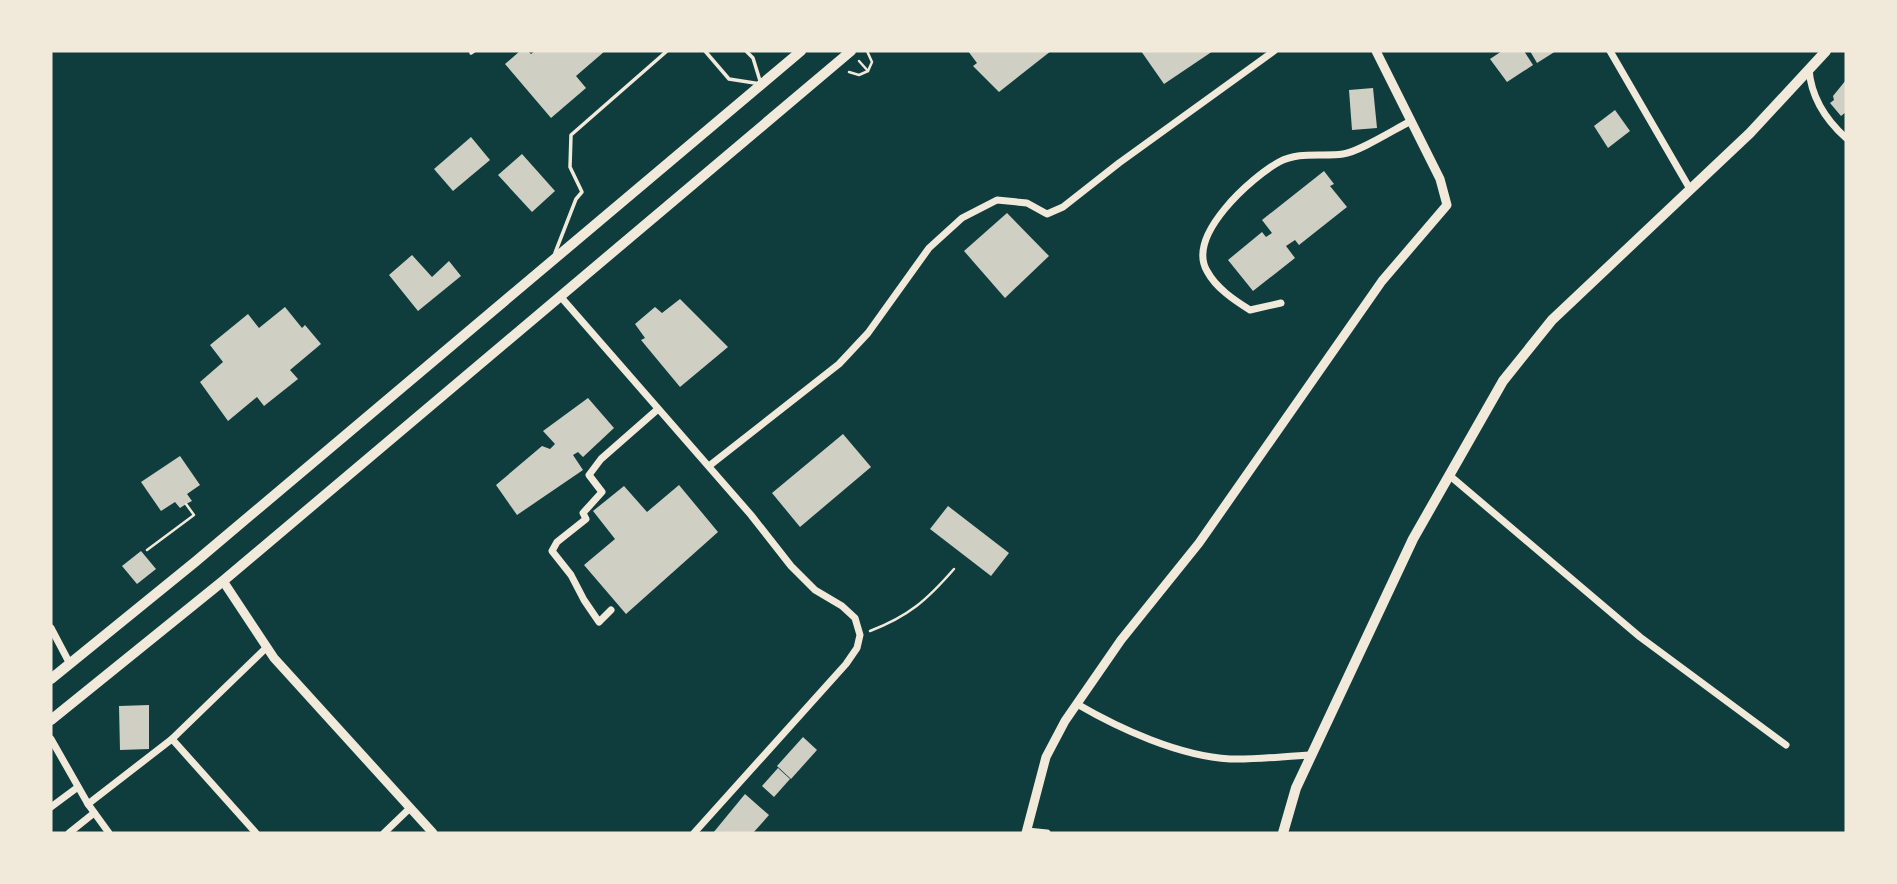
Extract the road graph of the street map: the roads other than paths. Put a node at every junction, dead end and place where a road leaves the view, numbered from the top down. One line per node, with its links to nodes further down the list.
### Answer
1 (667, 51): 15 (lane)
2 (705, 51): 11 (lane)
3 (747, 51): 11 (lane)
4 (801, 51): 11 (highway)
5 (851, 51): 16 (highway)
6 (1273, 51): 19 (street)
7 (1376, 51): 12 (street)
8 (1610, 51): 14 (street)
9 (1823, 52): 10 (main road)
10 (1809, 69): 13 (street); 14 (main road)
11 (761, 84): 15 (highway)
12 (1411, 121): 17 (street); 27 (street)
13 (1846, 138)
14 (1690, 189): 20 (main road)
15 (551, 261): 25 (highway)
16 (560, 296): 18 (street); 21 (highway)
17 (1281, 303)
18 (658, 409): 19 (street); 22 (street)
19 (709, 466): 44 (street)
20 (1449, 475): 31 (street); 32 (main road)
21 (223, 581): 24 (street); 28 (highway)
22 (611, 610)
23 (51, 628): 25 (street)
24 (267, 647): 30 (street); 36 (street)
25 (70, 664): 26 (highway)
26 (51, 679)
27 (1077, 705): 32 (street); 38 (street)
28 (51, 720)
29 (51, 739): 33 (street)
30 (173, 739): 34 (street); 41 (street)
31 (1786, 745)
32 (1311, 755): 46 (main road)
33 (78, 787): 34 (street); 35 (street)
34 (88, 804): 37 (street)
35 (51, 807)
36 (409, 809): 42 (street); 43 (street)
37 (94, 813): 39 (street); 40 (street)
38 (1026, 832): 45 (street)
39 (69, 833)
40 (109, 833)
41 (256, 833)
42 (384, 833)
43 (433, 833)
44 (694, 833)
45 (1046, 833)
46 (1283, 833)

